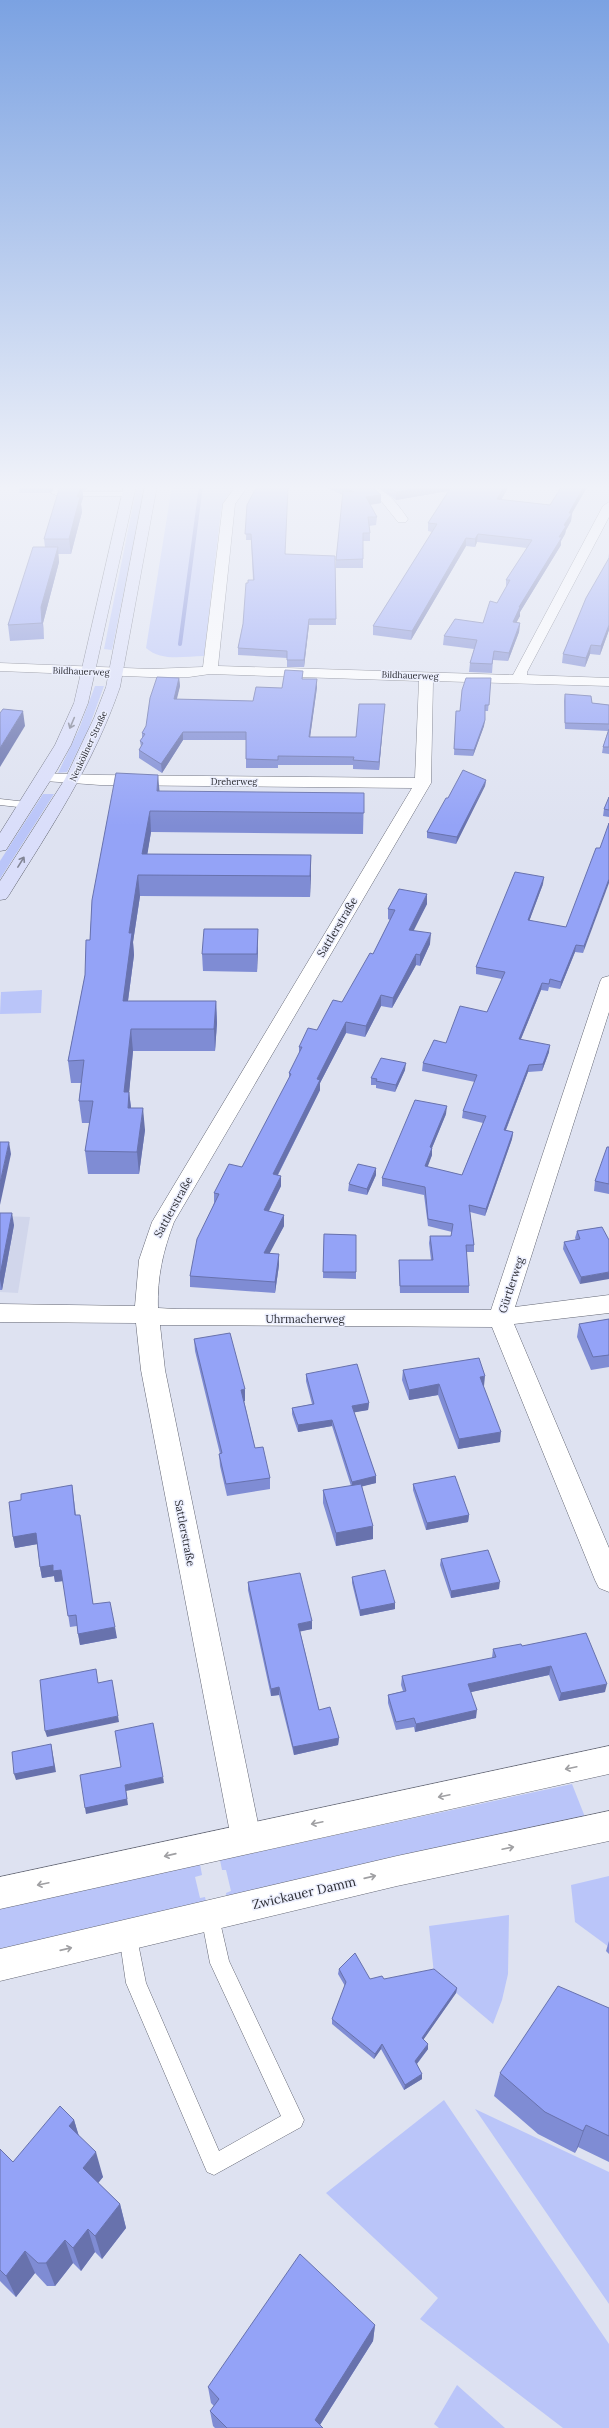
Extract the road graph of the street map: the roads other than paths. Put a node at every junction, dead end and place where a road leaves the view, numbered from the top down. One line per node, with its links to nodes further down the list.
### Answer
1 (104, 599): 6 (main road)
2 (130, 599): 8 (main road, Neuköllner Straße)
3 (218, 599): 9 (street)
4 (559, 599): 11 (street)
5 (0, 660): 6 (street, Bildhauerweg)
6 (88, 666): 7 (street, Bildhauerweg); 8 (street, Bildhauerweg); 13 (main road, one-way to 13)
7 (0, 667)
8 (117, 667): 9 (street, Bildhauerweg); 14 (main road, Neuköllner Straße)
9 (210, 670): 10 (street, Bildhauerweg)
10 (426, 676): 11 (street, Bildhauerweg); 15 (street, Sattlerstraße)
11 (520, 679): 12 (street, Bildhauerweg)
12 (609, 682)
13 (45, 776): 14 (street, Dreherweg); 17 (main road)
14 (73, 778): 15 (street, Dreherweg); 19 (main road, Neuköllner Straße, one-way to 14)
15 (423, 783): 23 (street, Sattlerstraße)
16 (0, 802): 17 (lane)
17 (27, 805): 18 (main road)
18 (0, 846)
19 (0, 895)
20 (609, 982): 24 (street, Gürtlerweg)
21 (609, 1304): 24 (street, Uhrmacherweg)
22 (0, 1313): 23 (street, Uhrmacherweg)
23 (147, 1316): 24 (street, Uhrmacherweg); 28 (street, Sattlerstraße)
24 (500, 1318): 25 (street, Gürtlerweg)
25 (609, 1580)
26 (609, 1760): 28 (street, one-way to 28)
27 (609, 1826): 30 (street, Zwickauer Damm, one-way to 27)
28 (246, 1838): 29 (street, one-way to 29)
29 (0, 1893)
30 (210, 1916): 31 (street, Zwickauer Damm); 31 (lane)
31 (128, 1935): 32 (street, Zwickauer Damm, one-way to 31)
32 (0, 1965)

